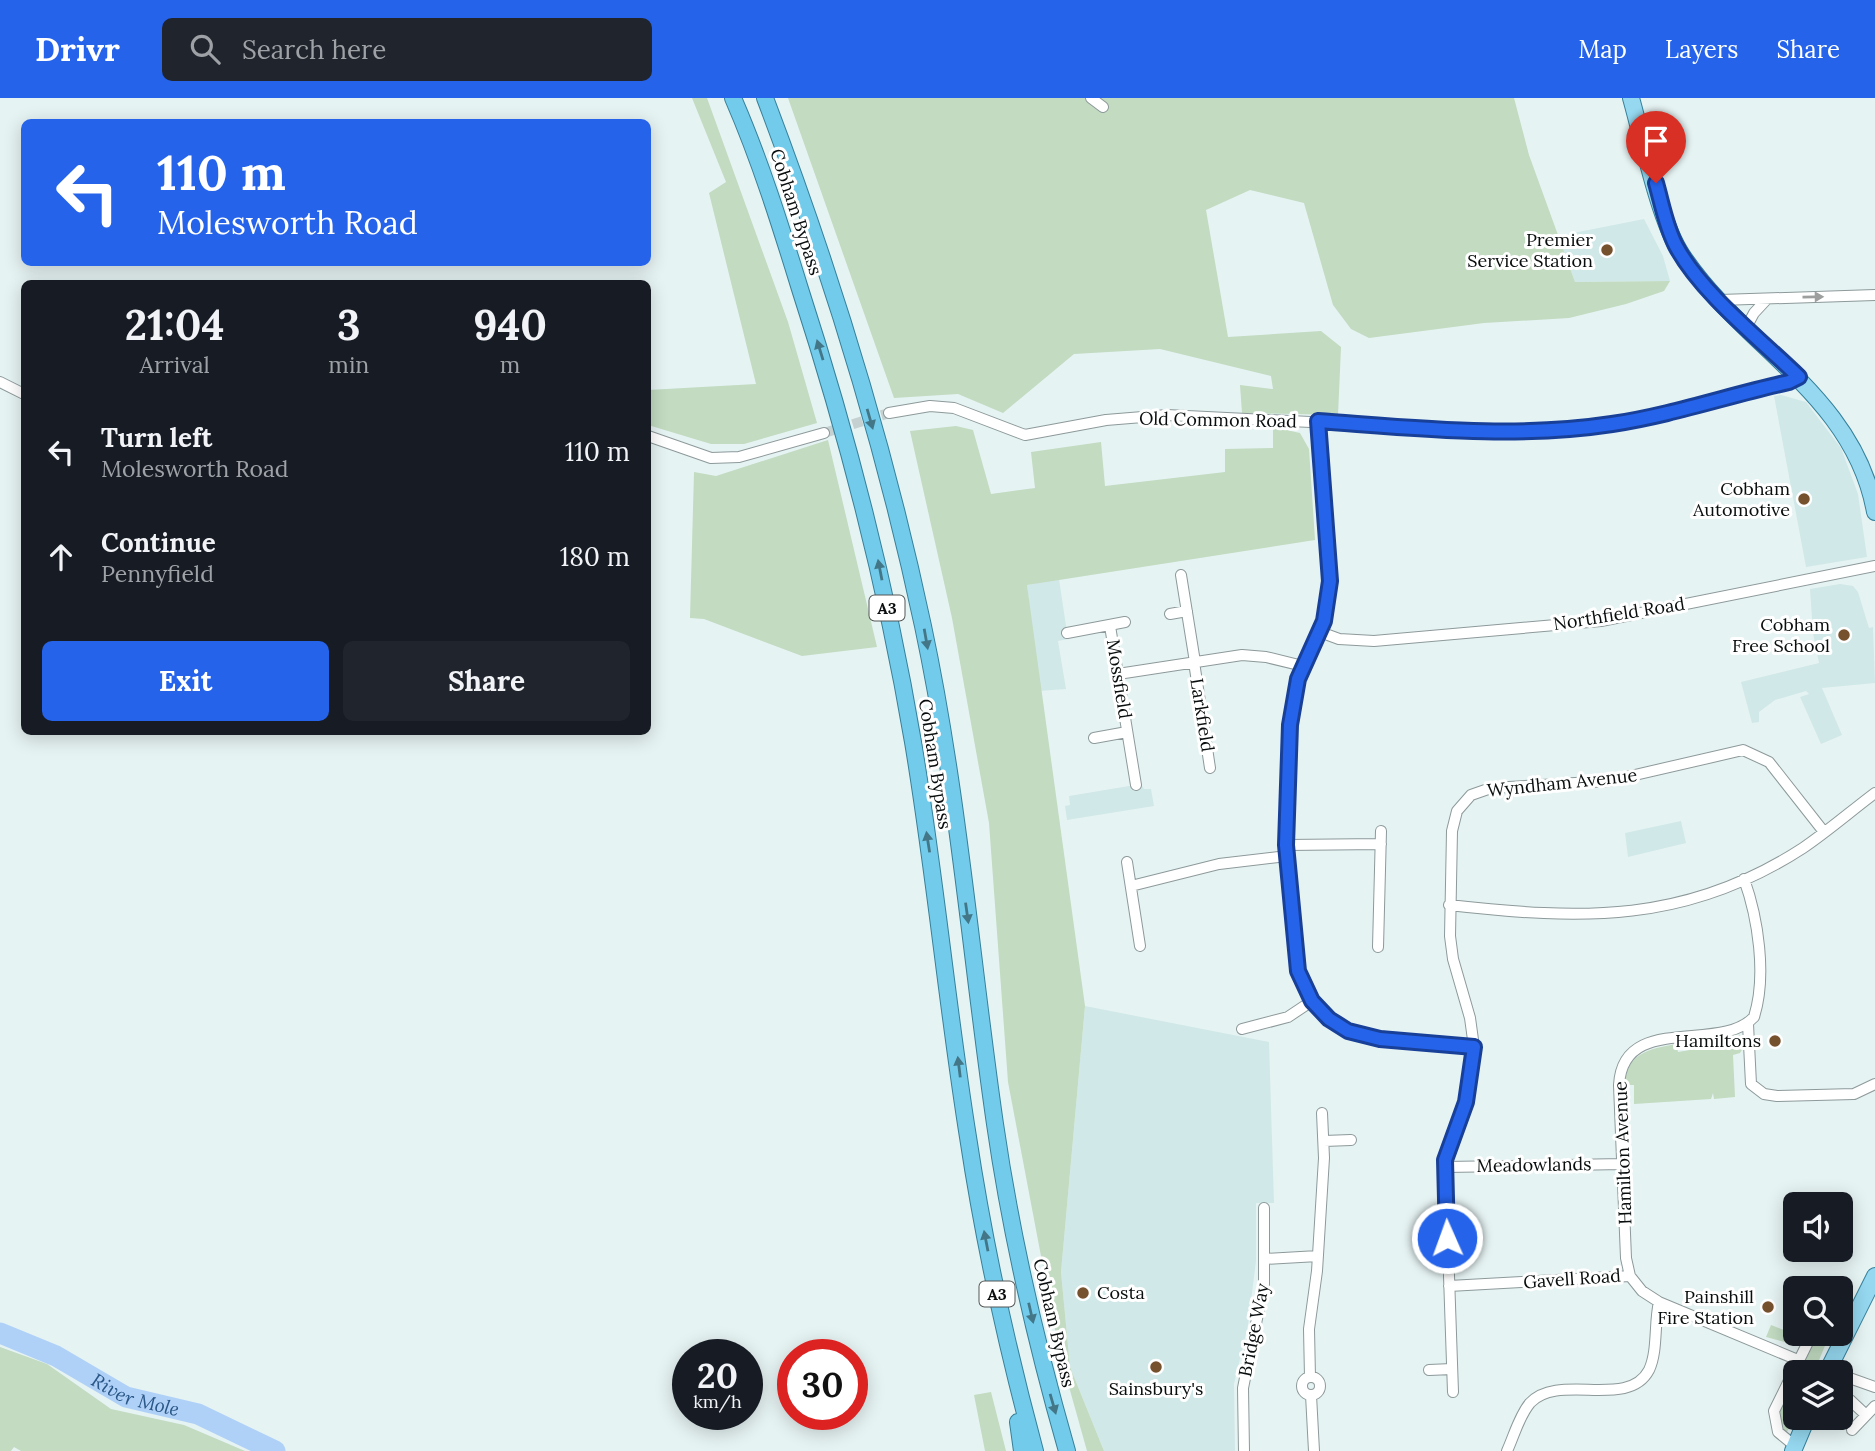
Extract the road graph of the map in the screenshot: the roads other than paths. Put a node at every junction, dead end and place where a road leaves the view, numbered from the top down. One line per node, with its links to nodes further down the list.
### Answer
1 (733, 98): 62 (highway, Cobham Bypass / A3, one-way to 1)
2 (765, 98): 79 (highway, Cobham Bypass / A3, one-way to 79)
3 (1091, 98): 5 (street)
4 (1631, 98): 8 (main road)
5 (1103, 107)
6 (1875, 295): 7 (street, one-way to 6)
7 (1767, 299): 8 (street); 9 (street)
8 (1720, 300): 9 (main road)
9 (1747, 326): 10 (main road)
10 (1799, 377): 14 (street, Old Common Road); 17 (main road)
11 (0, 382): 12 (street)
12 (21, 392)
13 (889, 414): 14 (street, Old Common Road)
14 (1318, 421): 24 (street)
15 (824, 433): 16 (street)
16 (651, 437)
17 (1875, 512)
18 (1875, 566): 24 (street, Northfield Road)
19 (1181, 575): 20 (street, Larkfield)
20 (1187, 611): 21 (street); 26 (street, Larkfield)
21 (1170, 614)
22 (1125, 622): 23 (street, Mossfield)
23 (1110, 626): 25 (street, Mossfield); 28 (street, Mossfield)
24 (1320, 632): 27 (street)
25 (1067, 633)
26 (1194, 662): 27 (street, Larkfield); 28 (street, Larkfield); 31 (street, Larkfield)
27 (1303, 667): 37 (street)
28 (1118, 674): 29 (street, Mossfield)
29 (1127, 733): 30 (street, Mossfield); 32 (street, Mossfield)
30 (1094, 738)
31 (1210, 768)
32 (1136, 785)
33 (1875, 793): 35 (street)
34 (1381, 831): 36 (street)
35 (1824, 832): 39 (street); 41 (street, Wyndham Avenue)
36 (1381, 844): 37 (street); 43 (street)
37 (1286, 851): 40 (street); 44 (street)
38 (1127, 862): 40 (street)
39 (1744, 879): 41 (street); 45 (street)
40 (1131, 886): 42 (street)
41 (1449, 905): 47 (street, Wyndham Avenue)
42 (1140, 946)
43 (1378, 947)
44 (1312, 1001): 46 (street); 47 (street)
45 (1748, 1024): 48 (street); 52 (street, Hamilton Avenue)
46 (1242, 1029)
47 (1474, 1047): 53 (street, Wyndham Avenue)
48 (1875, 1084)
49 (1322, 1113): 51 (street)
50 (1351, 1140): 51 (street)
51 (1324, 1141): 55 (street)
52 (1623, 1164): 53 (street, Meadowlands); 57 (street, Hamilton Avenue)
53 (1445, 1167): 59 (street, Wyndham Avenue)
54 (1264, 1208): 56 (street, Bridge Way)
55 (1318, 1256): 56 (street); 81 (street)
56 (1265, 1259): 80 (street, Bridge Way)
57 (1630, 1276): 59 (street, Gavell Road); 60 (street, Gavell Road)
58 (1875, 1276): 61 (main road)
59 (1449, 1286): 65 (street, Wyndham Avenue)
60 (1659, 1302): 64 (street, Gavell Road); 82 (street)
61 (1853, 1307)
62 (1008, 1346): 77 (highway); 78 (highway, Cobham Bypass / A3)
63 (1806, 1346): 64 (street)
64 (1798, 1360)
65 (1452, 1369): 66 (street); 69 (street, Wyndham Avenue)
66 (1429, 1370)
67 (1853, 1379): 68 (street)
68 (1875, 1387)
69 (1453, 1392)
70 (1783, 1394): 76 (street)
71 (1853, 1403): 73 (street)
72 (1875, 1406): 73 (street)
73 (1866, 1415): 74 (street)
74 (1853, 1429)
75 (1802, 1430): 76 (main road)
76 (1794, 1449)
77 (1022, 1451)
78 (1035, 1451)
79 (1067, 1451)
80 (1244, 1451)
81 (1314, 1451)
82 (1507, 1451)

